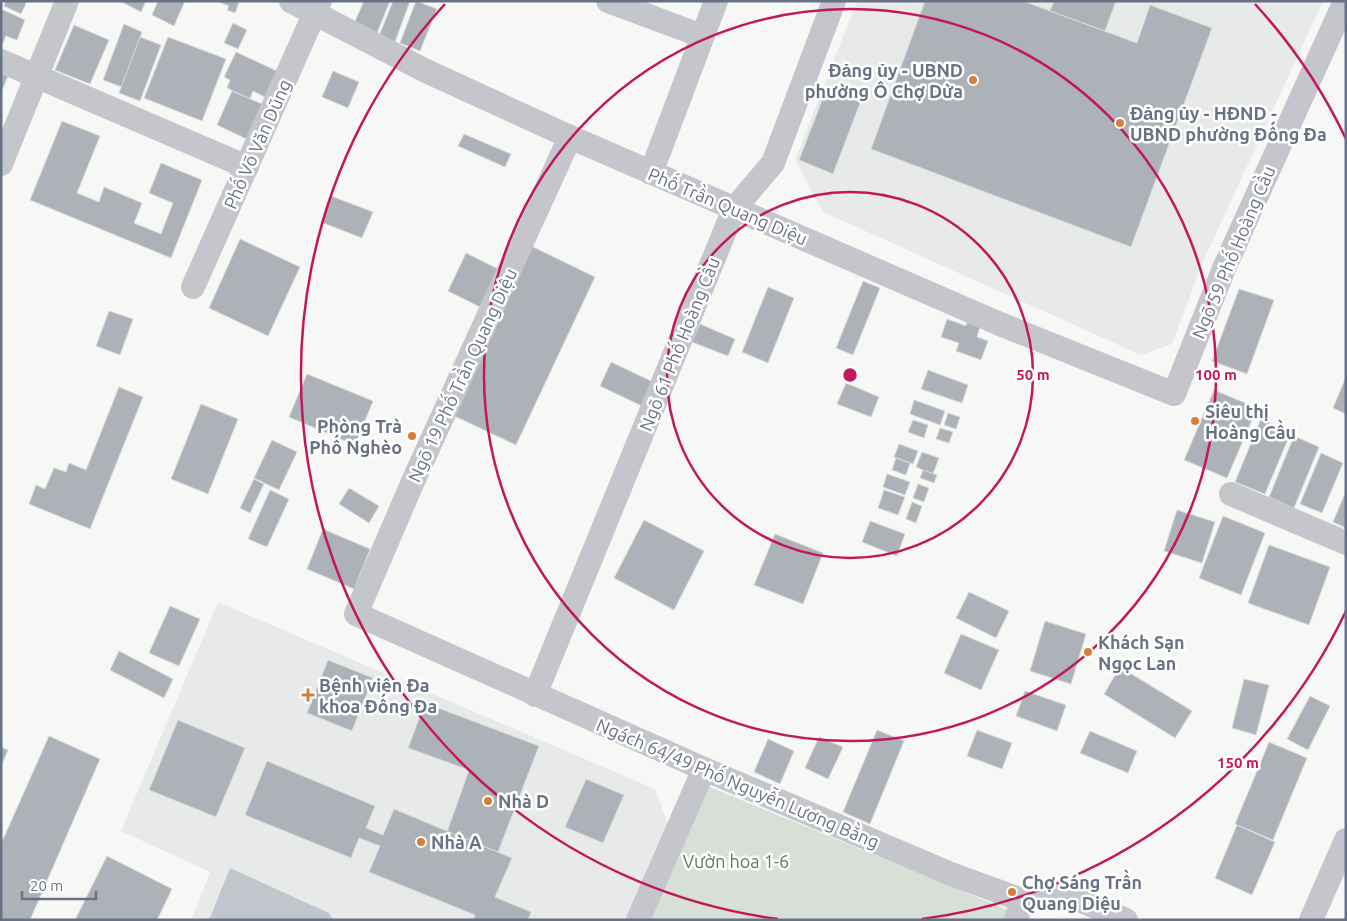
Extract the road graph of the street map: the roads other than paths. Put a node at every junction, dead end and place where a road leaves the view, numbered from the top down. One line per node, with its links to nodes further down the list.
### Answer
1 (66, 1): 10 (street)
2 (291, 1): 7 (street, Phố Trần Quang Diệu)
3 (608, 1): 8 (street)
4 (716, 1): 8 (street)
5 (834, 1): 15 (street, Ngõ 61 Phố Hoàng Cầu)
6 (1345, 1): 17 (street, Ngõ 59 Phố Hoàng Cầu)
7 (317, 7): 11 (street, Phố Trần Quang Diệu); 13 (street, Phố Võ Văn Dũng)
8 (702, 36): 14 (street)
9 (1, 61): 10 (street)
10 (35, 76): 12 (street); 13 (street)
11 (570, 137): 14 (street, Phố Trần Quang Diệu); 20 (street, Ngõ 19 Phố Trần Quang Diệu)
12 (1, 164)
13 (247, 167): 16 (street, Phố Võ Văn Dũng)
14 (652, 174): 15 (street, Phố Trần Quang Diệu)
15 (734, 209): 17 (street, Phố Trần Quang Diệu); 21 (street, Ngõ 61 Phố Hoàng Cầu)
16 (193, 287)
17 (1174, 394)
18 (1231, 494): 19 (street)
19 (1346, 543)
20 (356, 614): 21 (street, Ngách 64/49 Phố Nguyễn Lương Bằng)
21 (535, 695): 22 (street, Ngách 64/49 Phố Nguyễn Lương Bằng)
22 (704, 769): 24 (street, Ngách 64/49 Phố Nguyễn Lương Bằng); 25 (street)
23 (1346, 840): 27 (street)
24 (1019, 910): 26 (street, Ngách 64/49 Phố Nguyễn Lương Bằng)
25 (638, 920)
26 (1126, 920)
27 (1311, 920)

